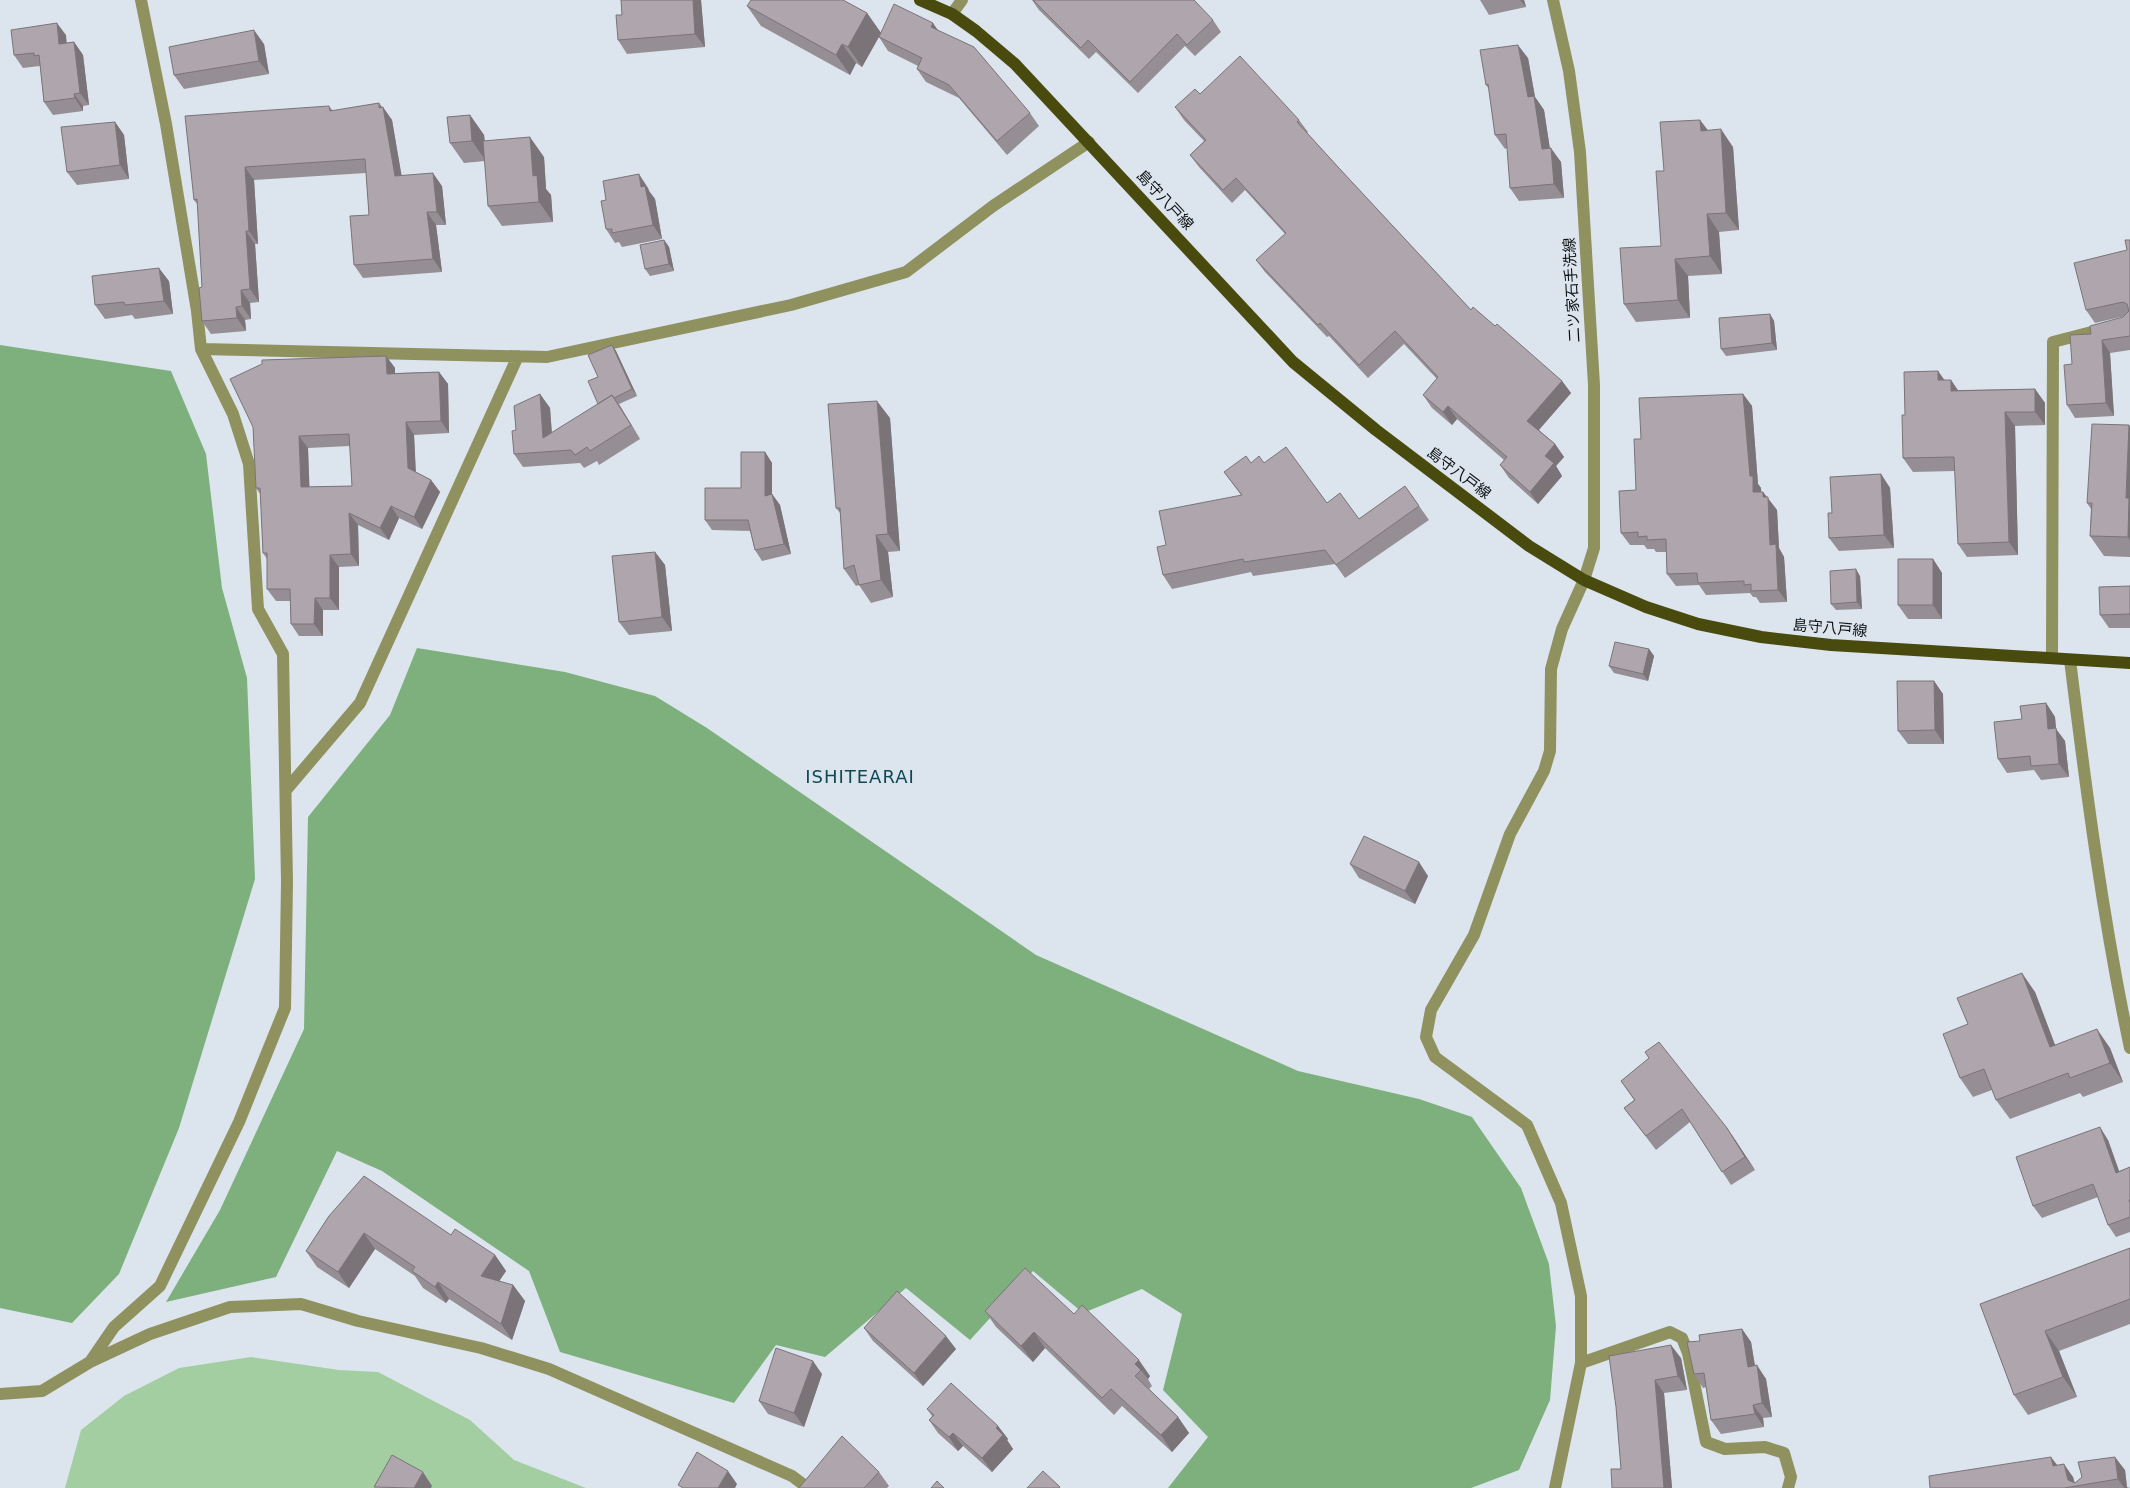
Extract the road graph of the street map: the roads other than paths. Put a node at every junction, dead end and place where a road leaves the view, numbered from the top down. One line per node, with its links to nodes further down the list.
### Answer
1 (141, 0): 8 (street)
2 (920, 0): 5 (main road, 島守八戸線)
3 (962, 0): 5 (street)
4 (1554, 0): 10 (street, 二ツ家石手洗線)
5 (952, 14): 6 (main road, 島守八戸線)
6 (1089, 142): 9 (street); 10 (main road, 島守八戸線)
7 (2130, 322): 11 (street)
8 (201, 349): 9 (street); 14 (street)
9 (518, 356): 14 (street)
10 (1584, 580): 11 (main road, 島守八戸線); 17 (street, 二ツ家石手洗線)
11 (2052, 658): 12 (main road, 島守八戸線)
12 (2070, 660): 13 (main road, 島守八戸線); 15 (street)
13 (2130, 663)
14 (286, 790): 16 (street)
15 (2130, 1048)
16 (90, 1362): 18 (street); 19 (street)
17 (1581, 1363): 20 (street, 二ツ家石手洗線); 21 (street)
18 (0, 1394)
19 (808, 1488)
20 (1555, 1488)
21 (1788, 1488)

